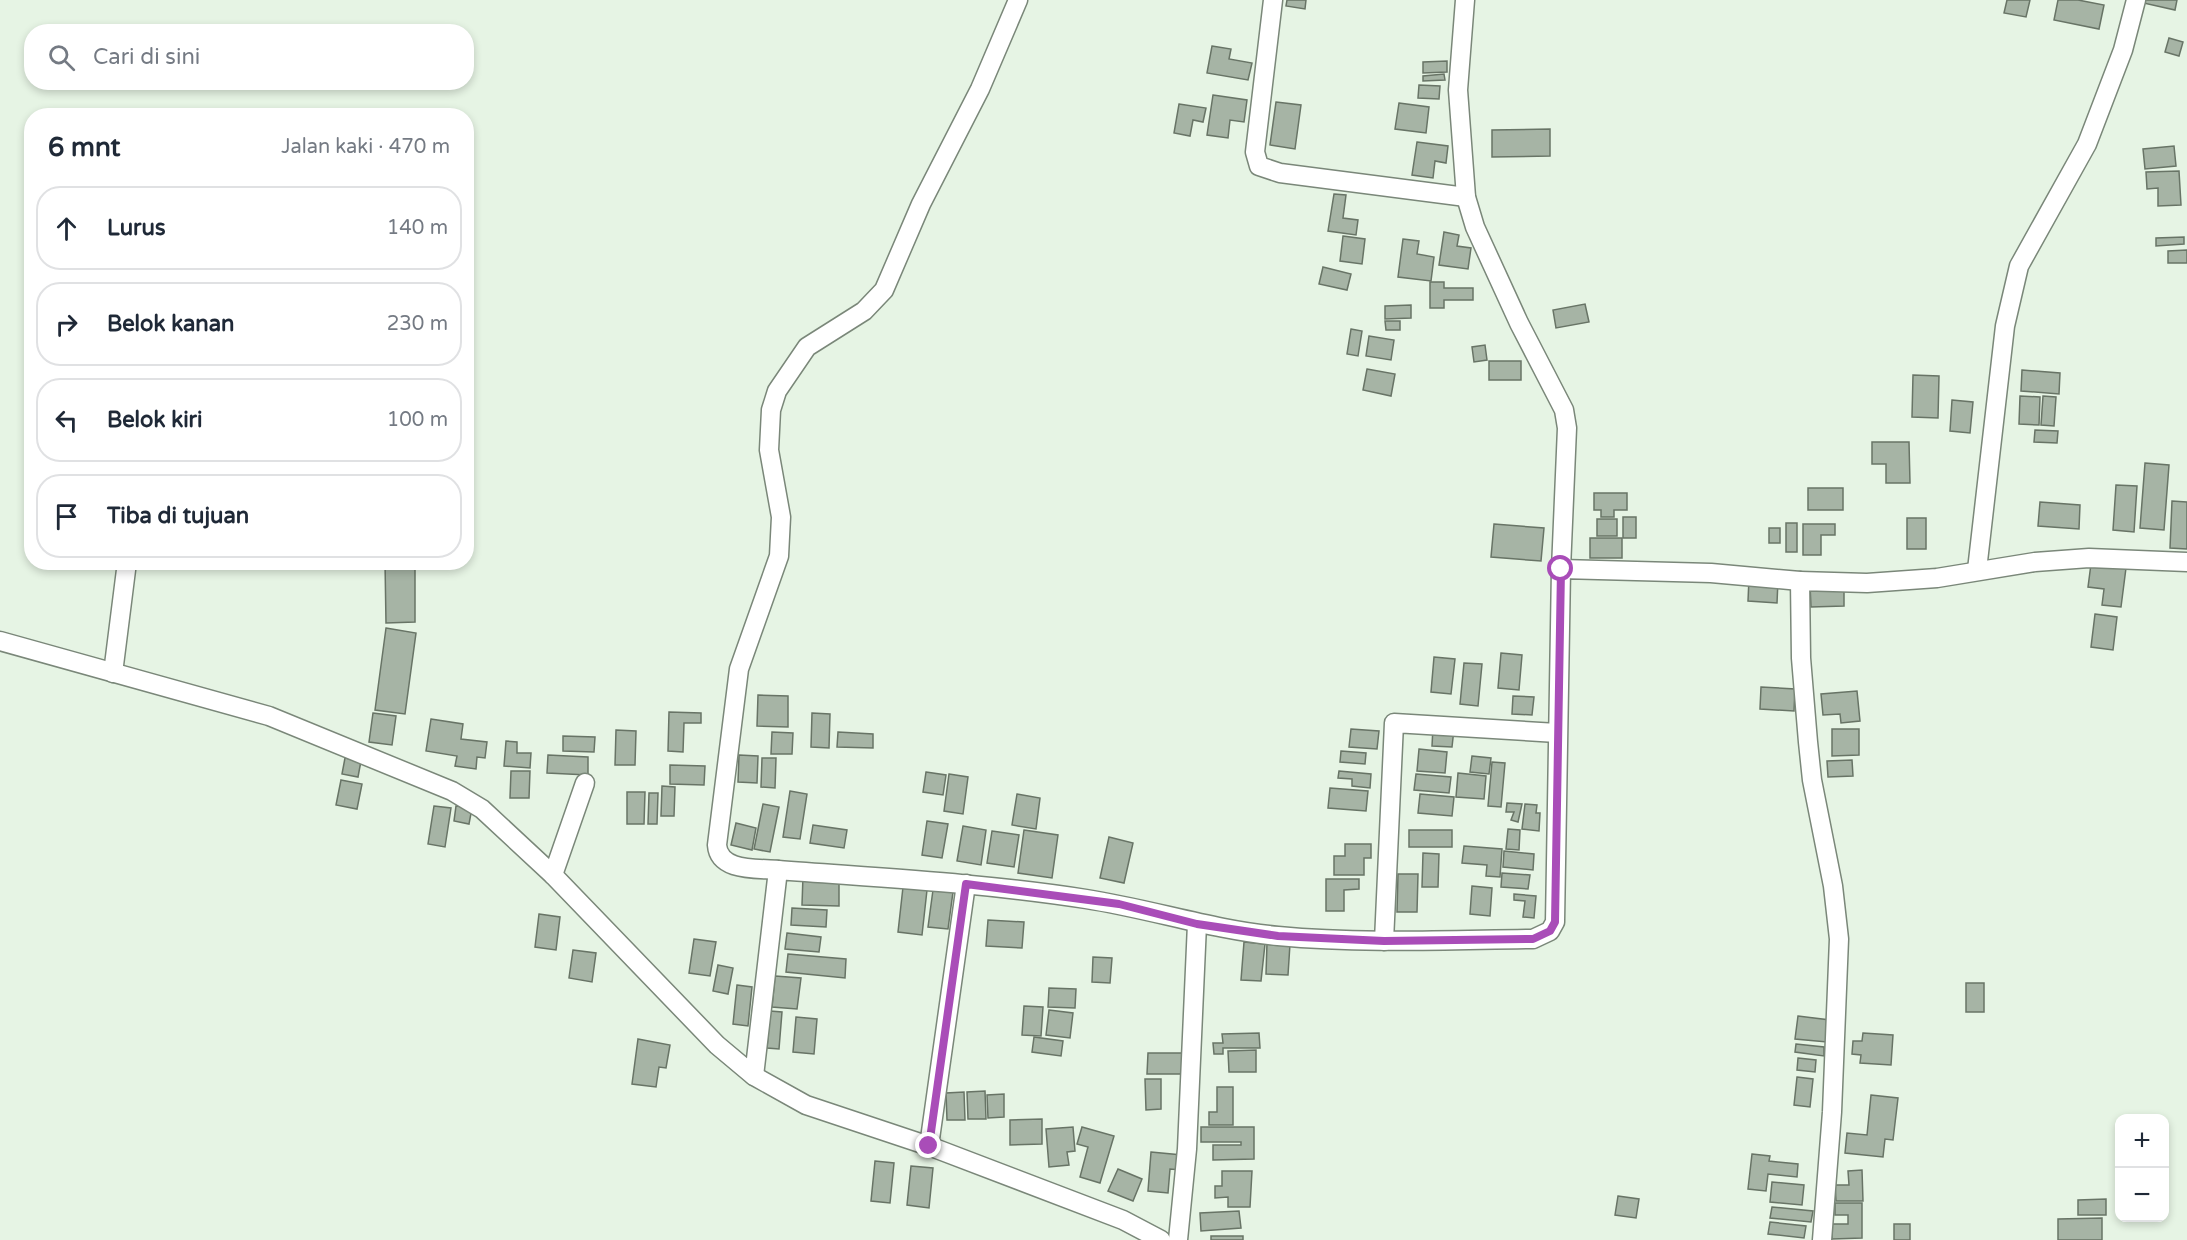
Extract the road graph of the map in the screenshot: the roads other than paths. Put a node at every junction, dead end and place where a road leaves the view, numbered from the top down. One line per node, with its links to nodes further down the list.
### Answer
1 (1018, 0): 15 (street)
2 (1273, 0): 5 (street)
3 (1465, 0): 5 (street)
4 (2136, 0): 9 (street)
5 (1466, 197): 7 (street)
6 (2187, 562): 9 (street)
7 (1561, 569): 10 (street); 13 (street)
8 (126, 570): 12 (street)
9 (1977, 570): 10 (street)
10 (1800, 581): 24 (street)
11 (0, 641): 12 (street)
12 (113, 673): 16 (street)
13 (1557, 733): 19 (street); 19 (street)
14 (585, 783): 16 (street)
15 (778, 870): 17 (street); 20 (street)
16 (553, 875): 20 (street)
17 (966, 884): 18 (street); 21 (street)
18 (1197, 924): 19 (street); 23 (street)
19 (1384, 941)
20 (754, 1076): 21 (street)
21 (929, 1146): 22 (street)
22 (1161, 1240)
23 (1178, 1240)
24 (1822, 1240)

